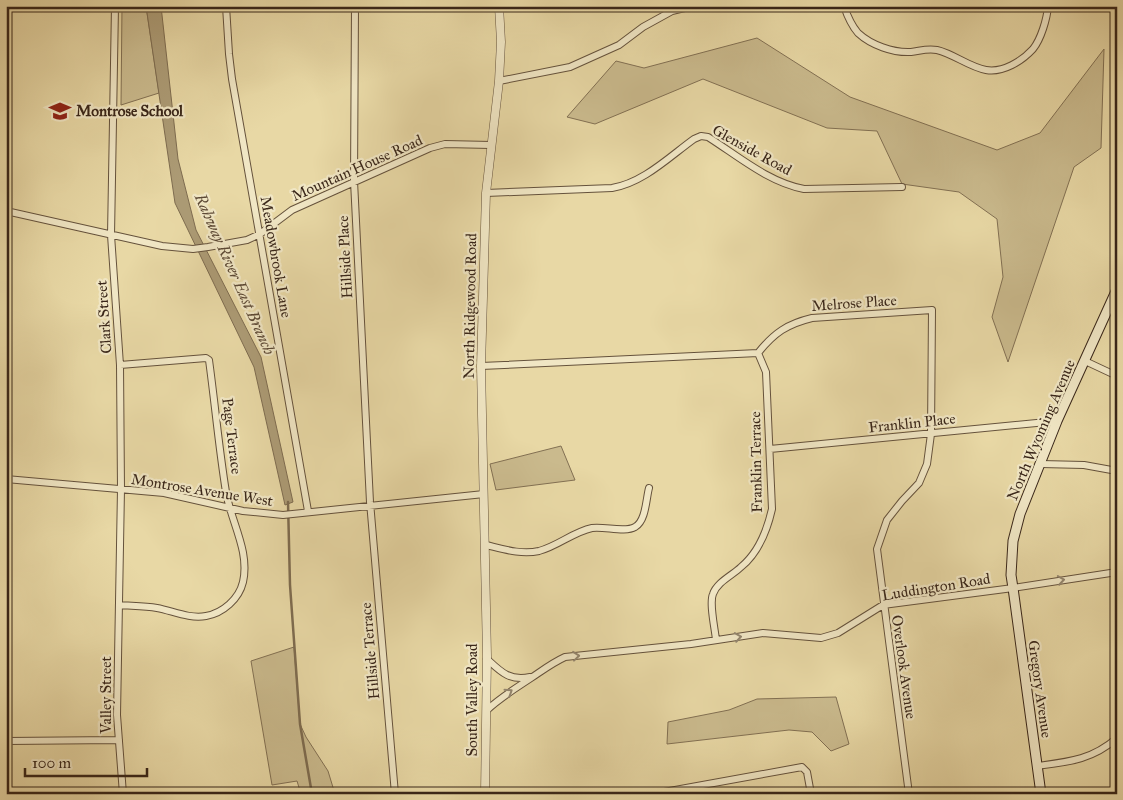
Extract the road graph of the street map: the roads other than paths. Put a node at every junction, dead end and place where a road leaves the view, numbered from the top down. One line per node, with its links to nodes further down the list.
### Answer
1 (116, 6): 15 (street, Clark Street)
2 (226, 6): 14 (street, Meadowbrook Lane)
3 (354, 6): 10 (street, Hillside Place)
4 (499, 6): 8 (street, North Ridgewood Road)
5 (693, 6): 8 (street)
6 (844, 6): 7 (street)
7 (1048, 6)
8 (499, 81): 9 (street, North Ridgewood Road)
9 (491, 145): 10 (street, Mountain House Road); 12 (street, North Ridgewood Road)
10 (354, 181): 14 (street, Mountain House Road); 31 (street, Hillside Place)
11 (902, 186): 12 (street, Glenside Road)
12 (486, 193): 20 (street, North Ridgewood Road)
13 (6, 210): 15 (street, Mountain House Road)
14 (260, 234): 15 (street, Mountain House Road); 33 (street, Meadowbrook Lane)
15 (111, 235): 19 (street, Clark Street)
16 (1117, 288): 18 (main road, North Wyoming Avenue)
17 (758, 353): 20 (street); 23 (street, Melrose Place); 24 (street, Franklin Terrace)
18 (1084, 362): 21 (street); 22 (main road, North Wyoming Avenue)
19 (120, 365): 29 (street, Clark Street); 32 (street, Page Terrace)
20 (481, 366): 30 (street, North Ridgewood Road)
21 (1117, 376)
22 (1057, 422): 23 (street, Franklin Place); 25 (main road, North Wyoming Avenue)
23 (931, 434): 24 (street, Franklin Place); 34 (street, Melrose Place)
24 (770, 449): 42 (street, Franklin Terrace)
25 (1041, 464): 26 (street); 37 (main road, North Wyoming Avenue)
26 (1117, 471)
27 (6, 479): 29 (street, Montrose Avenue West)
28 (649, 488): 35 (street)
29 (121, 489): 32 (street, Montrose Avenue West); 38 (street, Clark Street)
30 (484, 494): 31 (street, Montrose Avenue West); 35 (street, North Ridgewood Road)
31 (370, 506): 33 (street, Montrose Avenue West); 51 (street, Hillside Terrace)
32 (230, 509): 33 (street, Montrose Avenue West); 38 (street, Page Terrace)
33 (308, 511)
34 (878, 544): 39 (street, Overlook Avenue)
35 (486, 545): 40 (street, North Ridgewood Road)
36 (1117, 572): 37 (street, Luddington Road, one-way to 36)
37 (1013, 588): 39 (street, Luddington Road); 49 (main road, Gregory Avenue)
38 (119, 605): 41 (street, Clark Street)
39 (883, 605): 42 (street, Luddington Road, one-way to 39); 55 (street, Overlook Avenue)
40 (486, 607): 43 (street, South Valley Road)
41 (118, 626): 47 (street, Valley Street)
42 (716, 640): 44 (street, Luddington Road, one-way to 42)
43 (487, 658): 44 (street); 45 (street, South Valley Road)
44 (534, 676): 45 (street, Luddington Road, one-way to 44)
45 (487, 710): 52 (street, South Valley Road)
46 (1117, 738): 49 (street)
47 (119, 740): 48 (street); 50 (street, Valley Street)
48 (6, 742)
49 (1037, 766): 56 (main road, Gregory Avenue)
50 (123, 794)
51 (395, 794)
52 (485, 794)
53 (653, 794): 54 (street)
54 (811, 794)
55 (909, 794)
56 (1041, 794)

